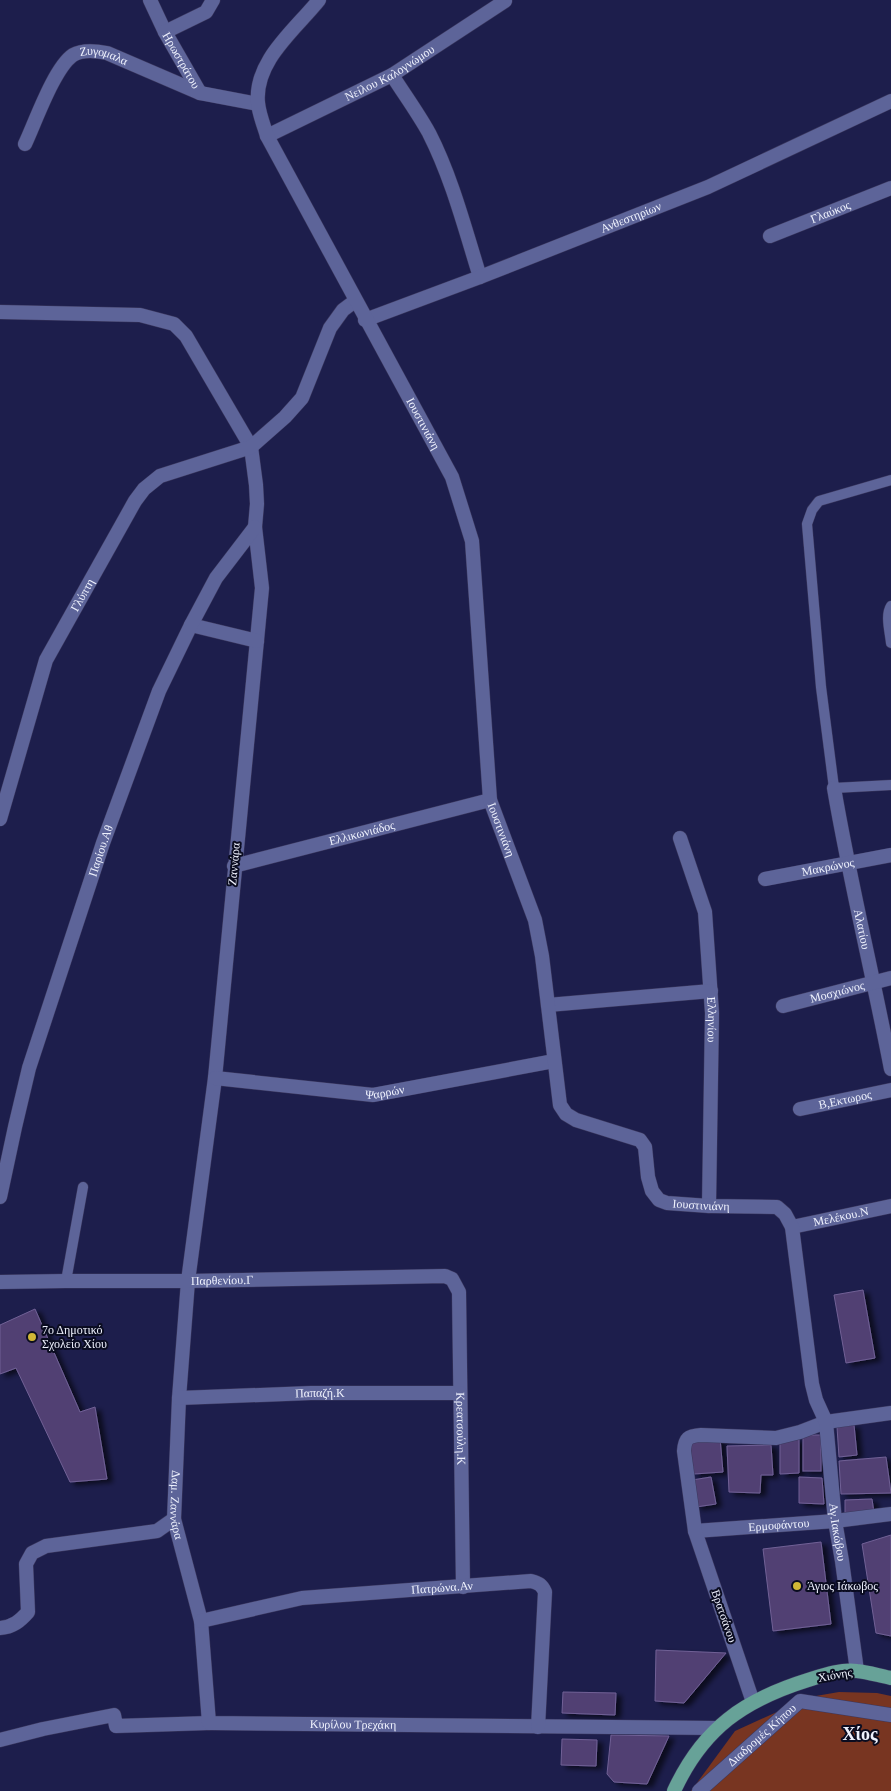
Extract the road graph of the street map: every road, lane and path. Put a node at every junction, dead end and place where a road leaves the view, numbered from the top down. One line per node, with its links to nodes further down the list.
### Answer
1 (150, 0): 5 (street, Ηρωστράτου)
2 (213, 0): 5 (street)
3 (319, 0): 9 (street)
4 (505, 1): 6 (street, Νείλου Καλογνώμου)
5 (165, 32): 7 (street, Ηρωστράτου)
6 (392, 75): 10 (street, Νείλου Καλογνώμου); 14 (street)
7 (200, 92): 9 (street, Ηρωστράτου); 11 (street, Ζυγομαλα)
8 (891, 102): 14 (street, Ανθεστηρίων)
9 (258, 104): 10 (street, Ιουστινιάνη)
10 (267, 136): 15 (street, Ιουστινιάνη)
11 (25, 144)
12 (891, 188): 13 (street, Γλαύκος)
13 (770, 236)
14 (480, 277): 17 (street, Ανθεστηρίων)
15 (356, 301): 17 (street, Ιουστινιάνη); 18 (street)
16 (0, 312): 18 (street)
17 (365, 320): 27 (street, Ιουστινιάνη)
18 (251, 447): 20 (street, Ζαννάρα); 28 (street, Γλύπτη)
19 (891, 480): 26 (lane)
20 (254, 527): 22 (street, Παρίου.Αθ); 23 (street, Ζαννάρα)
21 (891, 606): 24 (lane)
22 (191, 625): 23 (street); 45 (street, Παρίου.Αθ)
23 (257, 641): 32 (street, Ζαννάρα)
24 (891, 643)
25 (891, 785): 26 (lane)
26 (834, 788): 31 (street, Αλατίου)
27 (490, 800): 32 (street, Ελλικωνιάδος); 37 (street, Ιουστινιάνη)
28 (0, 819)
29 (680, 838): 36 (street, Ελληνίου)
30 (891, 855): 31 (street, Μακρώνος)
31 (847, 863): 33 (street, Μακρώνος); 35 (street, Αλατίου)
32 (234, 866): 41 (street, Ζαννάρα)
33 (765, 880)
34 (891, 978): 35 (street, Μοσχιώνος)
35 (874, 982): 38 (street, Μοσχιώνος); 40 (street, Αλατίου)
36 (711, 991): 37 (street); 46 (street, Ελληνίου)
37 (548, 1005): 39 (street, Ιουστινιάνη)
38 (784, 1006)
39 (554, 1061): 41 (street, Ψαρρών); 46 (street, Ιουστινιάνη)
40 (891, 1069)
41 (215, 1078): 51 (street, Ζαννάρα)
42 (891, 1090): 43 (street, Β,Εκτωρος)
43 (800, 1109)
44 (83, 1187): 50 (lane)
45 (0, 1197)
46 (709, 1206): 48 (street, Ιουστινιάνη)
47 (891, 1206): 48 (street, Μελέκου.Ν)
48 (792, 1227): 56 (street, Ιουστινιάνη)
49 (445, 1276): 51 (street, Παρθενίου.Γ); 53 (street, Κρεατσούλη.Κ)
50 (66, 1281): 51 (street, Παρθενίου.Γ); 52 (street, Παρθενίου.Γ)
51 (188, 1281): 54 (street, Δαμ. Ζαννάρα)
52 (0, 1282)
53 (460, 1393): 54 (street, Παπαζή.Κ); 61 (street, Κρεατσούλη.Κ)
54 (179, 1398): 58 (street, Δαμ. Ζαννάρα)
55 (891, 1413): 56 (street)
56 (826, 1422): 59 (street, Αγ.Ιακώβου); 60 (street, Βρατσάνου)
57 (891, 1514): 59 (street, Ερμοφάντου)
58 (174, 1519): 62 (street, Δαμ. Ζαννάρα); 63 (street)
59 (835, 1521): 60 (street, Ερμοφάντου); 64 (street, Αγ.Ιακώβου)
60 (695, 1531): 66 (street, Βρατσάνου)
61 (463, 1587): 62 (street, Πατρώνα.Αν); 69 (street, Πατρώνα.Αν)
62 (201, 1621): 68 (street, Δαμ. Ζαννάρα)
63 (0, 1628)
64 (857, 1671): 65 (main road, Χιόνης); 66 (main road, Χιόνης)
65 (891, 1678)
66 (753, 1702): 70 (main road, Χιόνης)
67 (891, 1715): 73 (street, Διαδρομές Κήπου)
68 (209, 1723): 69 (street, Κυρίλου Τρεχάκη); 71 (street, Κυρίλου Τρεχάκη)
69 (538, 1727): 70 (street, Κυρίλου Τρεχάκη)
70 (717, 1728): 72 (main road, Χιόνης)
71 (0, 1740)
72 (674, 1791)
73 (699, 1791)

